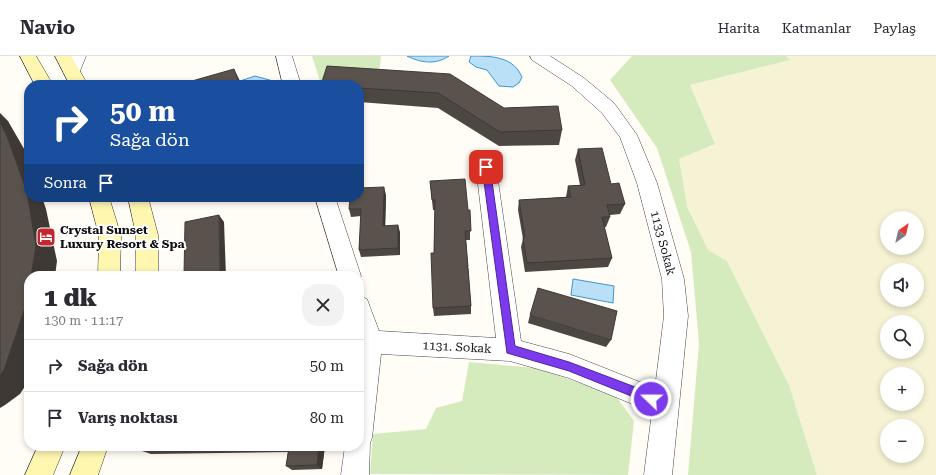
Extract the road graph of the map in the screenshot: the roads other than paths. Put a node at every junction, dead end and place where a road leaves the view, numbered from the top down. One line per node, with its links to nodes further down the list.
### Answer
1 (28, 56): 6 (main road)
2 (63, 56): 5 (main road)
3 (284, 56): 7 (street)
4 (538, 56): 18 (street, 1133 Sokak)
5 (77, 71)
6 (41, 80)
7 (291, 80)
8 (486, 167): 16 (street)
9 (100, 202): 12 (main road)
10 (139, 202): 13 (main road)
11 (326, 202): 14 (street)
12 (109, 271)
13 (147, 271)
14 (348, 271)
15 (365, 341): 16 (street, 1131. Sokak); 17 (street)
16 (510, 350): 18 (street, 1131. Sokak)
17 (364, 357)
18 (665, 404): 25 (street, 1133 Sokak)
19 (50, 451): 22 (main road)
20 (94, 451): 23 (main road)
21 (357, 451): 24 (street)
22 (38, 475)
23 (84, 475)
24 (355, 475)
25 (658, 475)

